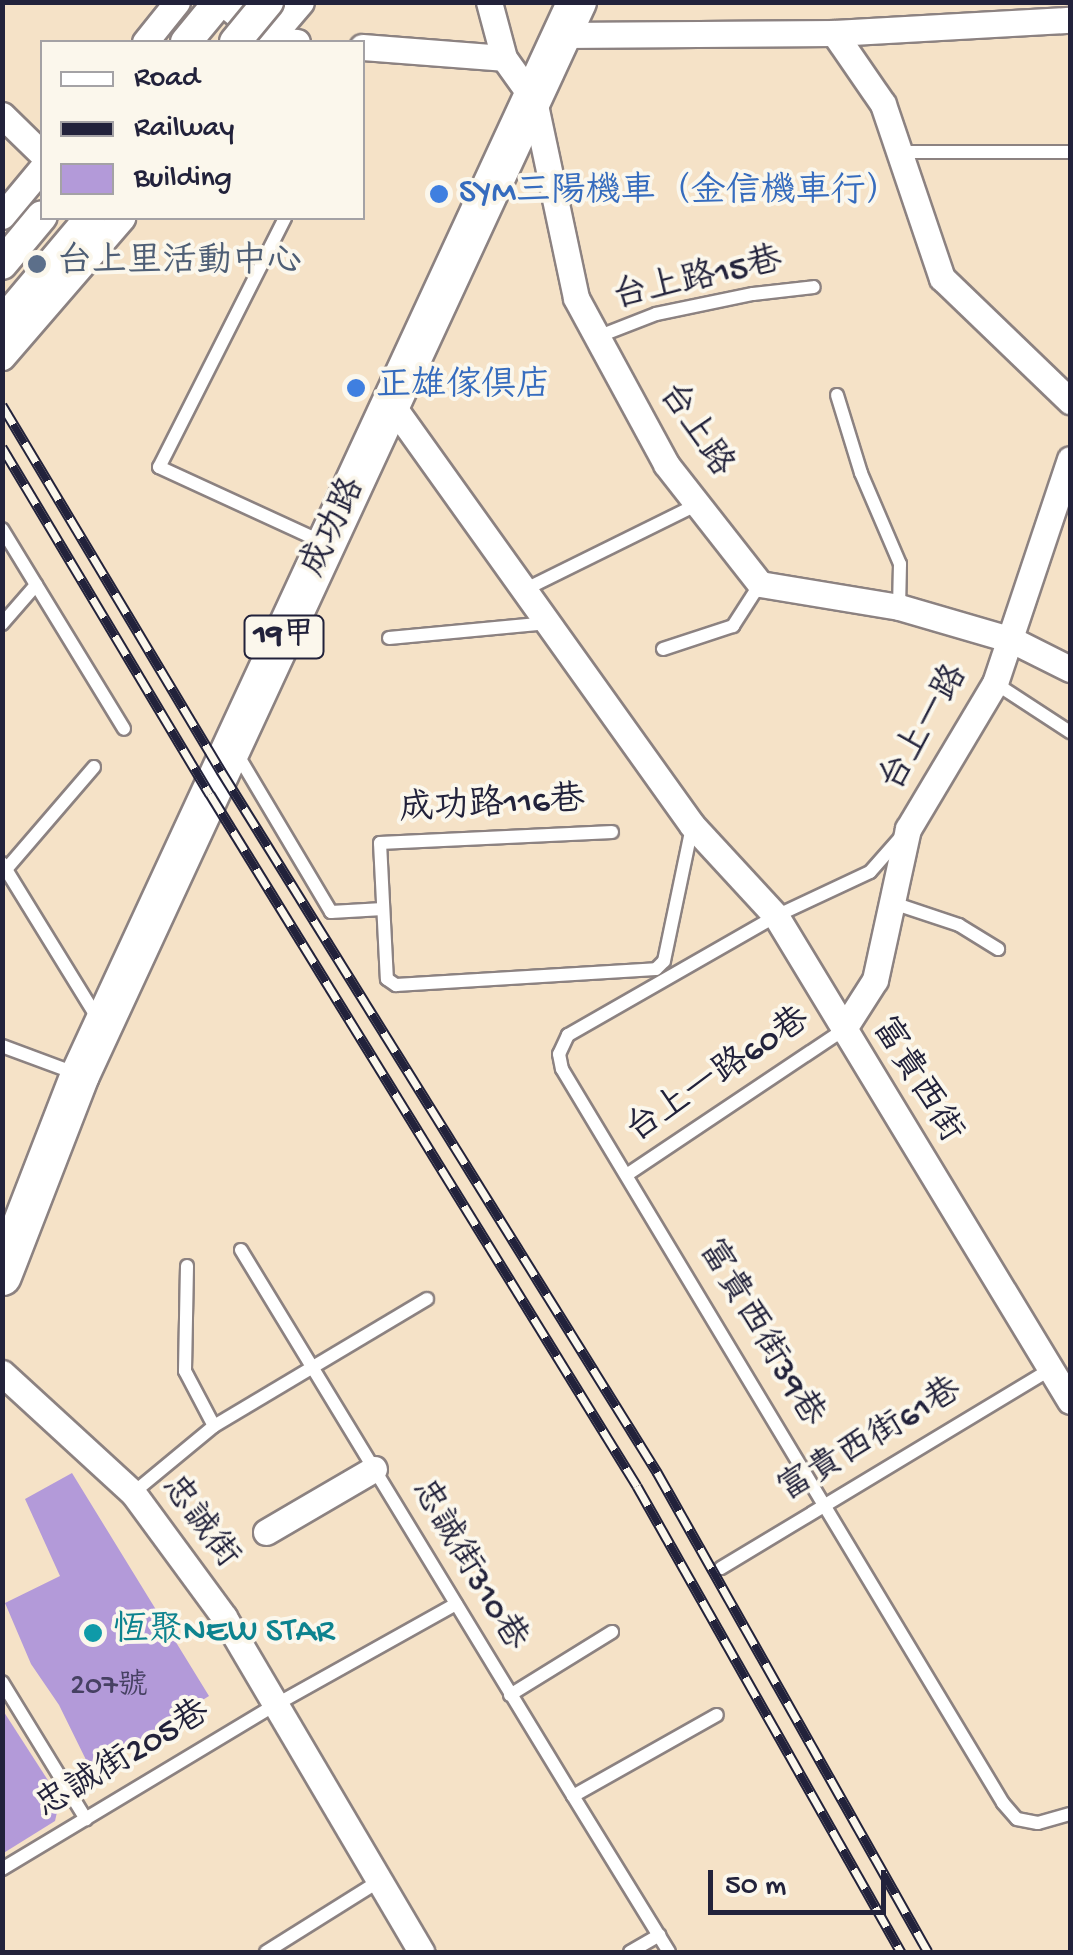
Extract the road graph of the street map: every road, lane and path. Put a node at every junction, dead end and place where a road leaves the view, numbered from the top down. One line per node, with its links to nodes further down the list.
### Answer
1 (177, 2): 9 (street)
2 (220, 2): 10 (street); 12 (street)
3 (268, 2): 11 (street, bridge)
4 (301, 2): 13 (street)
5 (489, 2): 15 (street, 台上路)
6 (569, 19): 8 (street); 16 (main road, 成功路 / 19甲)
7 (1070, 20): 8 (street)
8 (834, 33): 19 (street)
9 (146, 40)
10 (188, 40)
11 (237, 40)
12 (265, 40)
13 (269, 40)
14 (365, 47): 15 (street)
15 (504, 58): 16 (street, 台上路)
16 (534, 100): 30 (street, 台上路); 34 (main road, 成功路 / 19甲)
17 (2, 116): 18 (street)
18 (40, 152)
19 (900, 152): 20 (lane); 33 (street)
20 (1070, 152)
21 (40, 170): 22 (street)
22 (2, 216)
23 (40, 218): 27 (street)
24 (88, 220): 29 (street)
25 (120, 220): 31 (street)
26 (285, 220): 39 (lane)
27 (2, 264)
28 (814, 287): 30 (lane, 台上路15巷)
29 (2, 323)
30 (597, 337): 36 (street, 台上路)
31 (2, 357)
32 (837, 395): 43 (lane)
33 (1070, 401)
34 (392, 405): 39 (main road, 成功路 / 19甲); 42 (street, 富貴西街)
35 (1070, 460): 37 (street, 台上一路)
36 (700, 503): 40 (street, 台上路); 42 (lane)
37 (1060, 520): 47 (street, 台上一路)
38 (2, 529): 41 (lane)
39 (328, 545): 53 (main road, 成功路 / 19甲)
40 (760, 584): 43 (street); 48 (lane)
41 (36, 585): 45 (lane); 51 (lane)
42 (524, 590): 44 (street, 富貴西街)
43 (899, 607): 47 (street)
44 (548, 623): 46 (lane); 55 (street, 富貴西街)
45 (2, 624)
46 (389, 638)
47 (1012, 640): 49 (street); 50 (street, 台上一路)
48 (662, 649)
49 (1070, 669)
50 (995, 683): 52 (lane); 56 (street, 台上一路)
51 (124, 729)
52 (1070, 732)
53 (232, 746): 60 (lane); 63 (main road, 成功路 / 19甲)
54 (94, 767): 58 (lane)
55 (692, 825): 60 (lane); 61 (street, 富貴西街)
56 (908, 828): 59 (street, 台上一路); 61 (lane)
57 (612, 832): 60 (lane, 成功路116巷)
58 (4, 869): 63 (lane)
59 (892, 904): 62 (lane); 64 (street, 台上一路)
60 (383, 908)
61 (776, 916): 64 (street, 富貴西街); 67 (lane, 富貴西街39巷)
62 (998, 949)
63 (102, 1026): 66 (main road, 成功路 / 19甲)
64 (843, 1030): 67 (lane, 台上一路60巷); 72 (street, 富貴西街)
65 (2, 1046): 66 (lane)
66 (80, 1075): 70 (main road, 成功路 / 19甲)
67 (628, 1174): 79 (lane, 富貴西街39巷)
68 (241, 1250): 73 (lane, 忠誠街310巷)
69 (186, 1266): 76 (lane)
70 (2, 1276)
71 (427, 1299): 73 (lane)
72 (1062, 1362): 75 (street, 富貴西街); 79 (lane, 富貴西街61巷)
73 (311, 1366): 76 (lane); 77 (lane, 忠誠街310巷)
74 (2, 1373): 78 (street, 忠誠街)
75 (1070, 1401)
76 (214, 1426): 78 (lane)
77 (374, 1470): 80 (street); 82 (lane, 忠誠街310巷)
78 (134, 1493): 86 (street, 忠誠街)
79 (826, 1504): 81 (lane, 富貴西街61巷); 89 (lane, 富貴西街39巷)
80 (266, 1532)
81 (722, 1568)
82 (456, 1604): 85 (lane, 忠誠街310巷); 86 (lane, 忠誠街205巷)
83 (612, 1632): 85 (lane)
84 (2, 1682): 90 (lane)
85 (510, 1695): 88 (lane, 忠誠街310巷)
86 (277, 1704): 90 (lane, 忠誠街205巷); 92 (street, 忠誠街)
87 (717, 1715): 88 (lane)
88 (573, 1796): 93 (lane, 忠誠街310巷)
89 (1070, 1814)
90 (86, 1819): 91 (lane, 忠誠街205巷)
91 (2, 1869)
92 (379, 1880): 94 (lane); 95 (street, 忠誠街)
93 (659, 1936): 96 (lane); 97 (lane, 忠誠街310巷)
94 (266, 1952)
95 (421, 1952)
96 (630, 1952)
97 (669, 1952)

